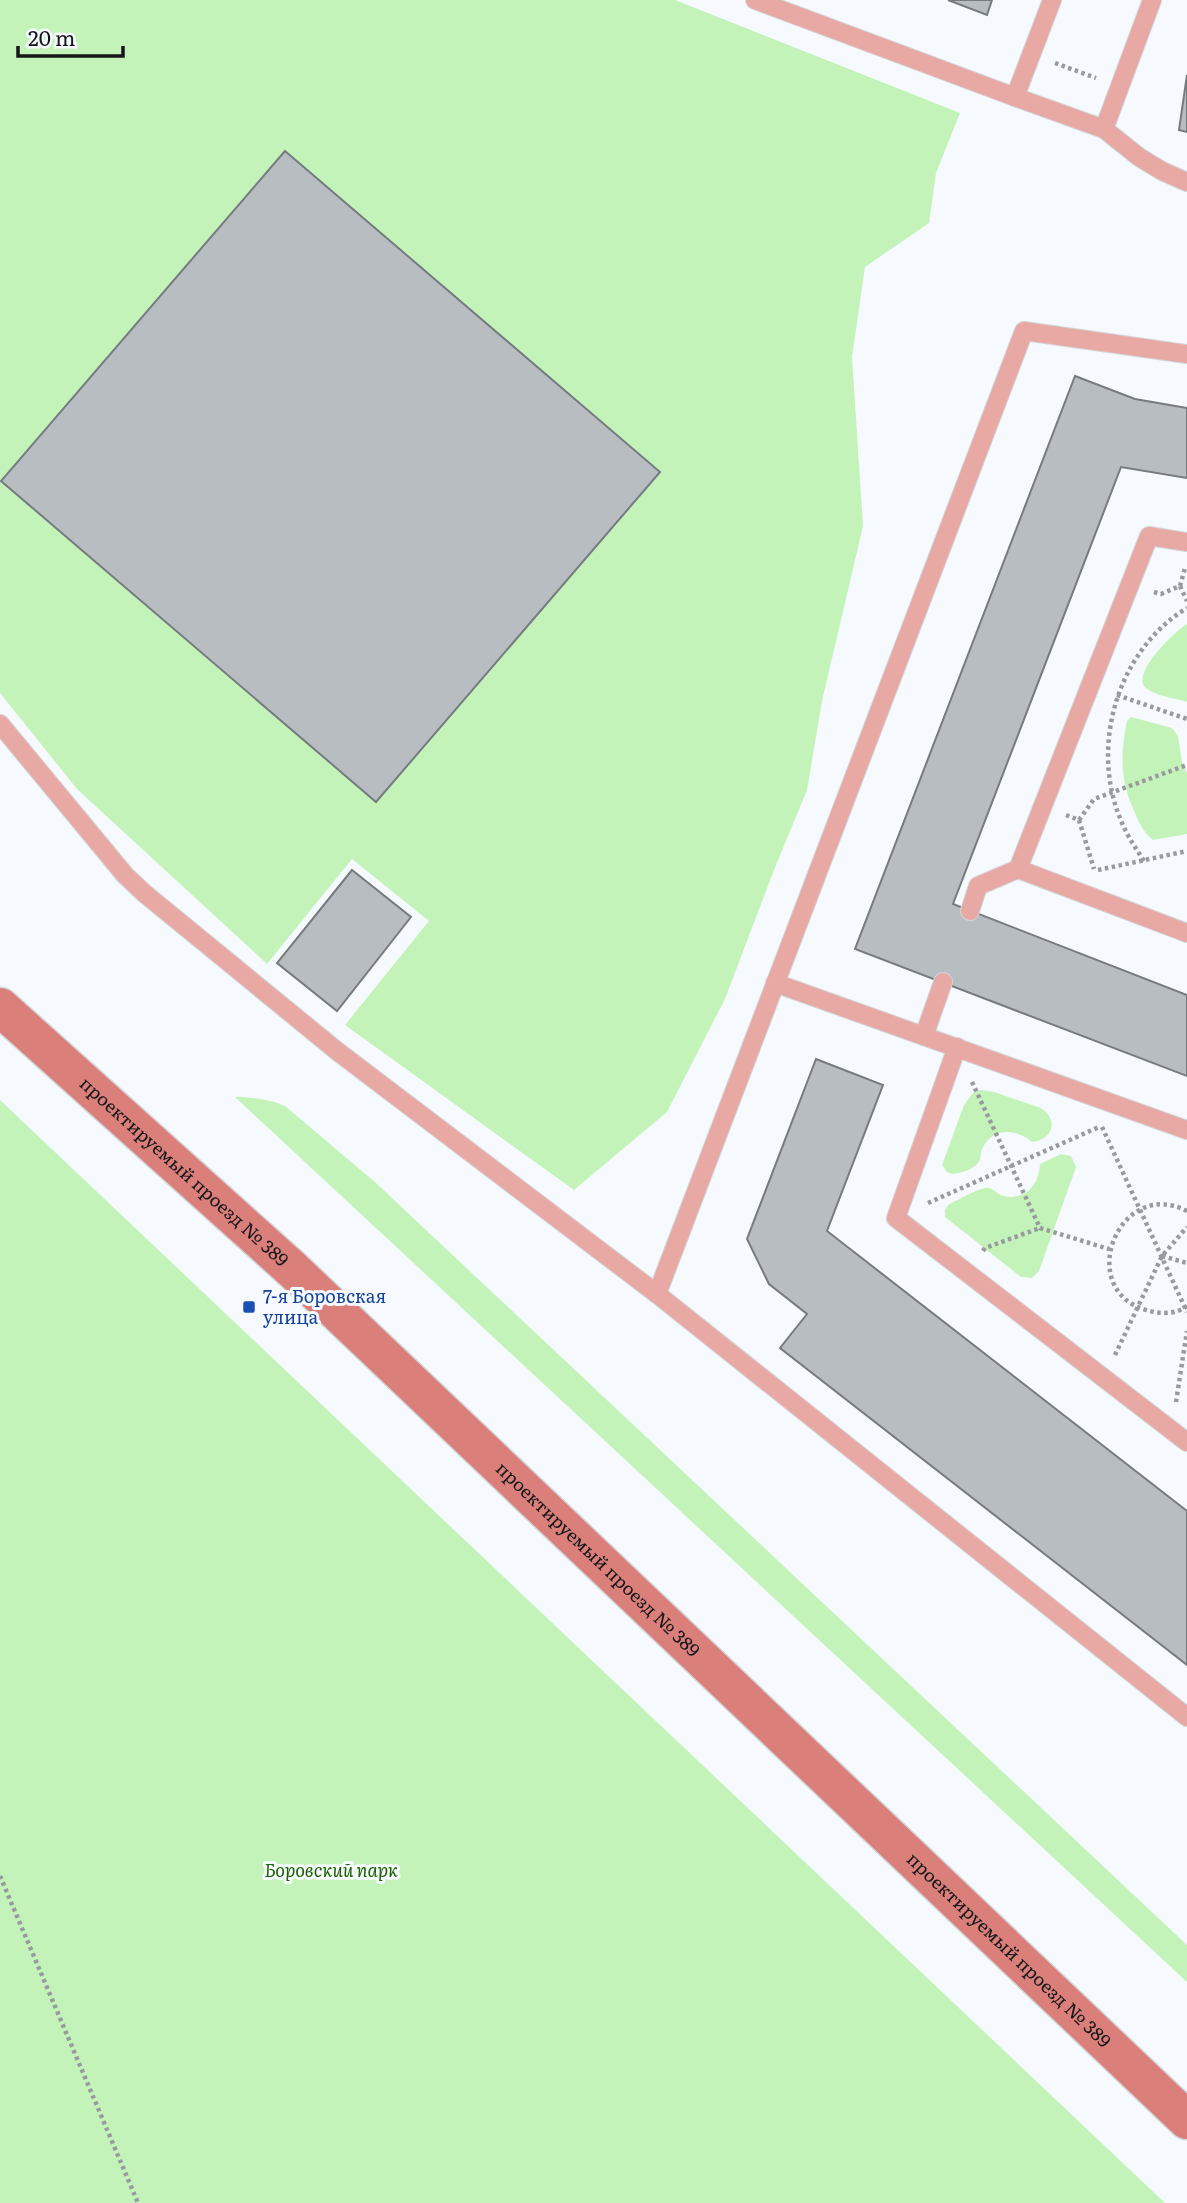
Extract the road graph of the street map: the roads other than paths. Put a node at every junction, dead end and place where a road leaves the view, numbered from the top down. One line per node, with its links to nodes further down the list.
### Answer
1 (755, 0): 4 (lane)
2 (1052, 0): 4 (lane)
3 (1152, 0): 5 (lane)
4 (1015, 97): 5 (lane)
5 (1104, 130): 6 (lane)
6 (1187, 181)
7 (1187, 354): 14 (lane)
8 (1187, 541): 10 (lane)
9 (0, 724): 19 (lane)
10 (1018, 869): 11 (lane); 12 (lane)
11 (970, 911)
12 (1187, 933)
13 (943, 982): 16 (lane)
14 (775, 983): 16 (lane); 19 (lane)
15 (0, 1007): 22 (main road, проектируемый проезд № 389)
16 (924, 1035): 17 (lane)
17 (957, 1047): 18 (lane); 20 (lane)
18 (1187, 1130)
19 (657, 1294): 21 (lane)
20 (1187, 1442)
21 (1187, 1717)
22 (1187, 2120)

